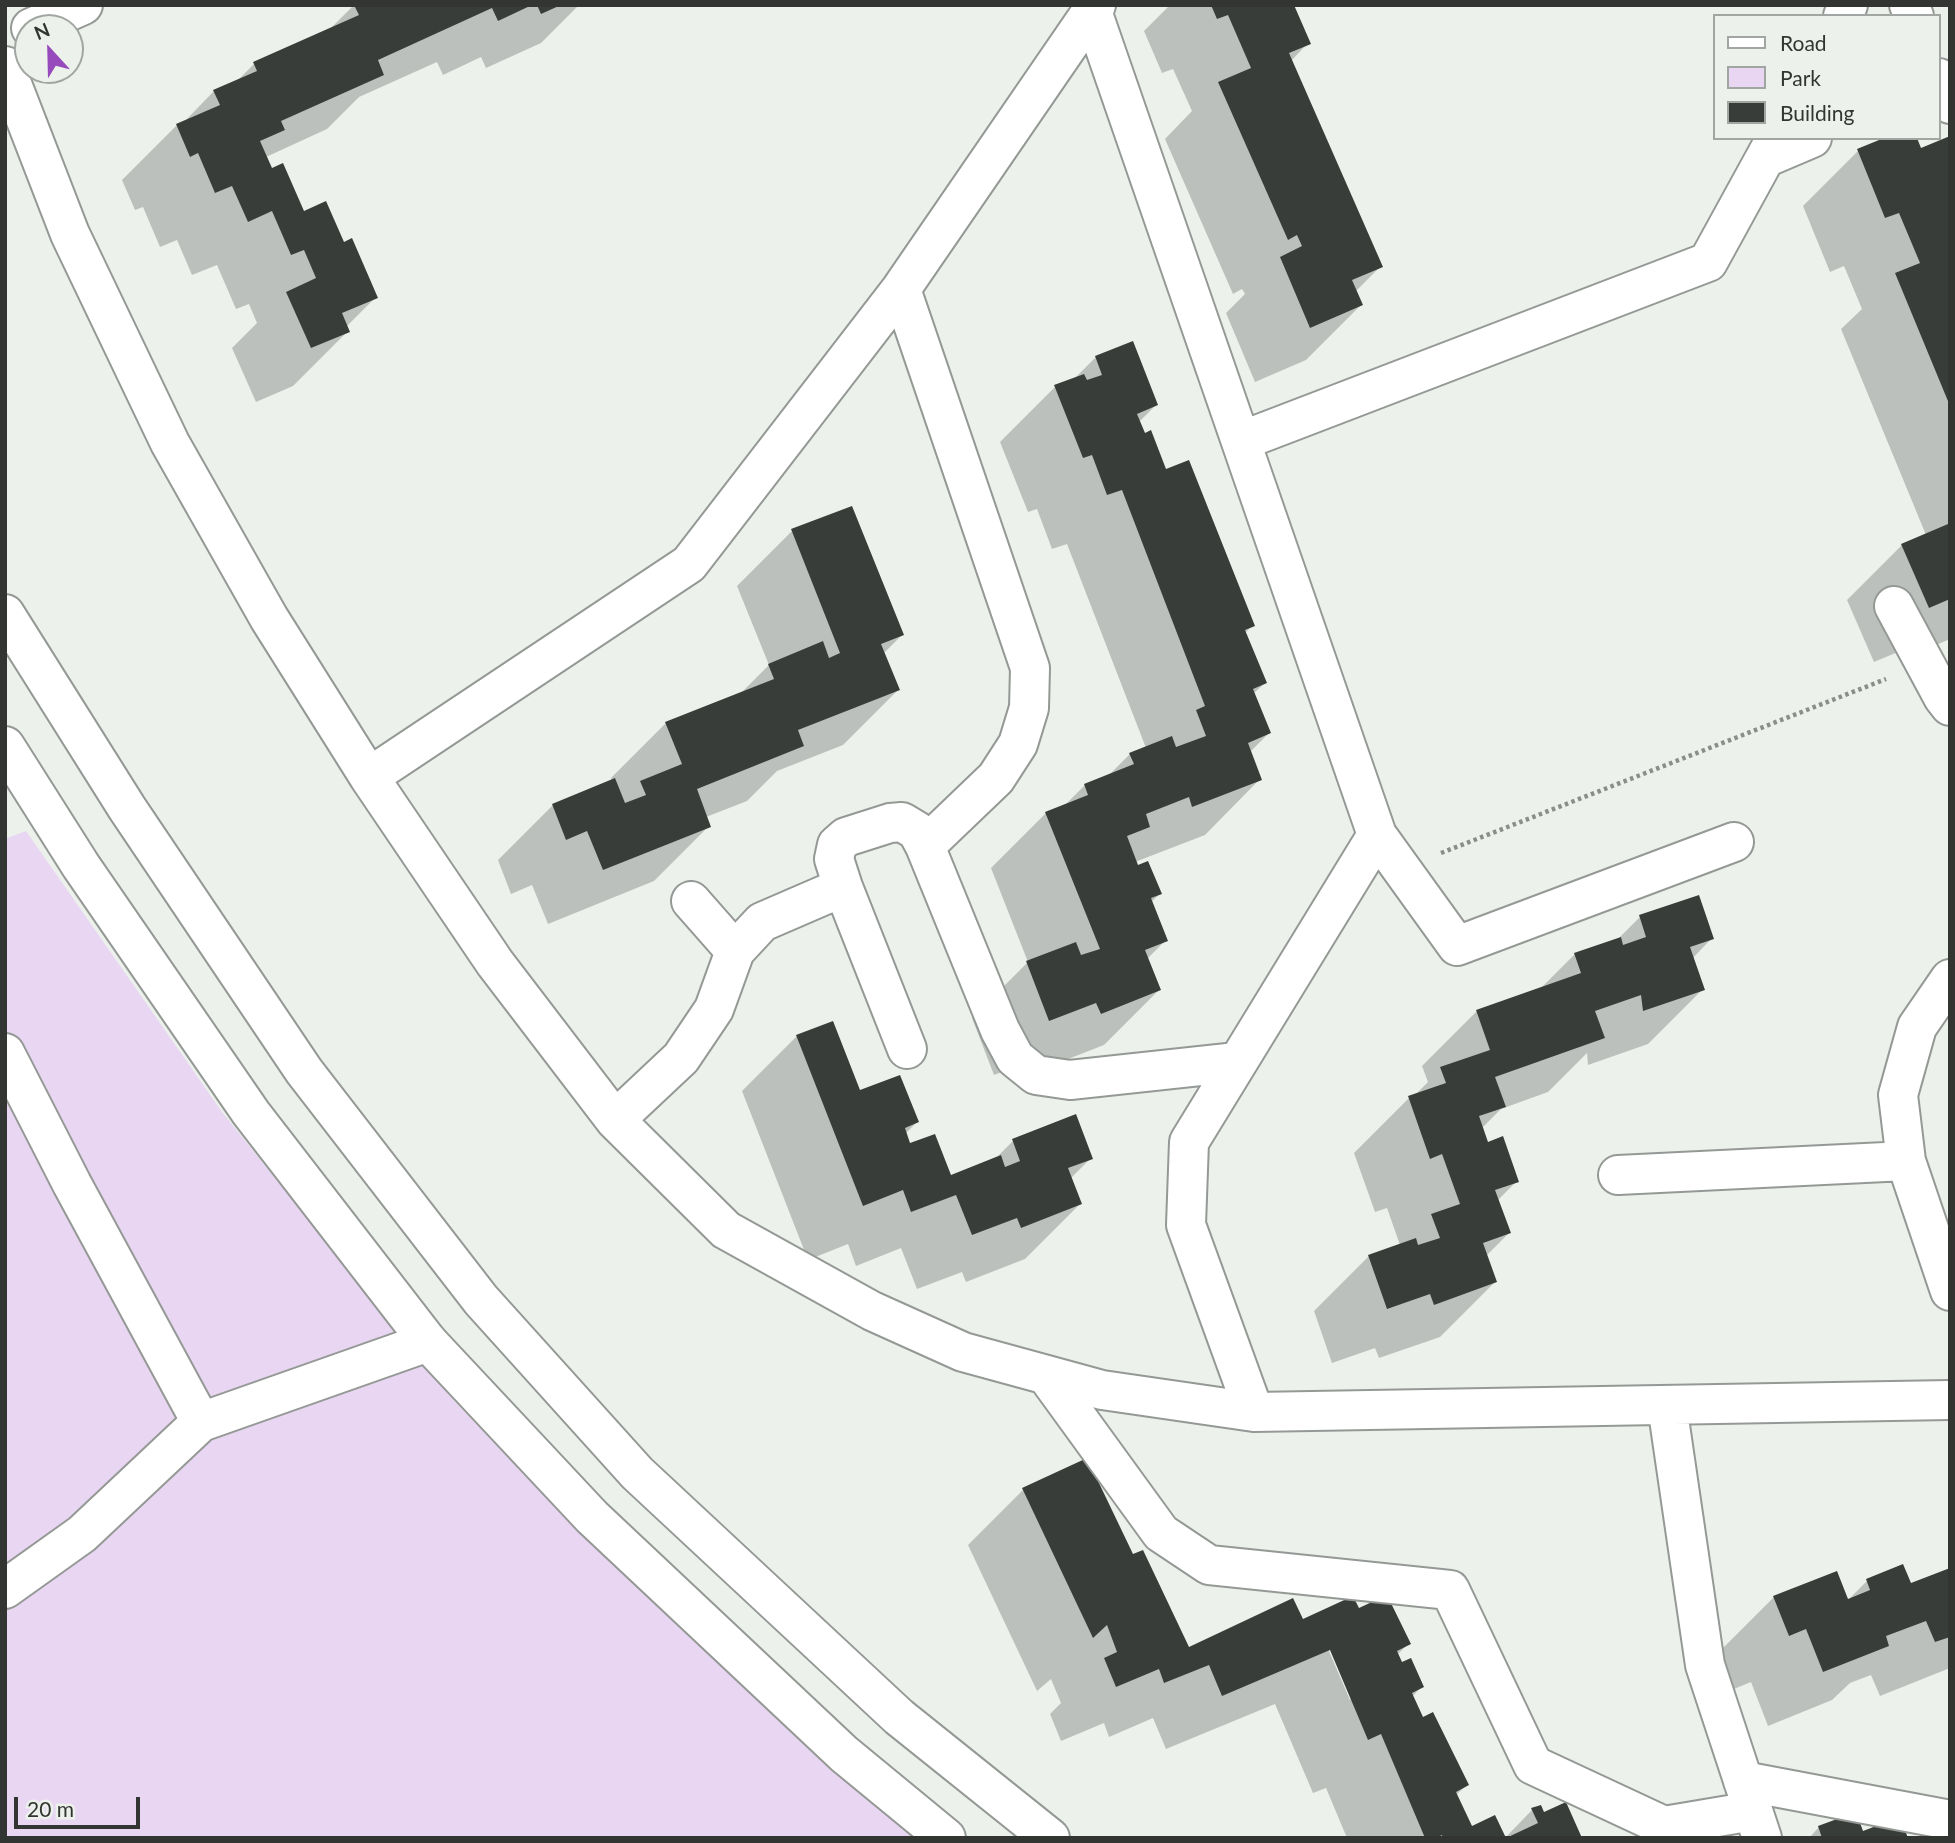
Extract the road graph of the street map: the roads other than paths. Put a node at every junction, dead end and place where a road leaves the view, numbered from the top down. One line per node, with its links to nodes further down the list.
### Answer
1 (15, 5): 5 (street)
2 (82, 5): 4 (street)
3 (1094, 8): 9 (street); 10 (street)
4 (62, 14)
5 (5, 25)
6 (5, 66): 16 (street)
7 (1804, 140): 8 (street)
8 (1770, 148): 10 (street)
9 (901, 289): 16 (street); 19 (street)
10 (1241, 441): 17 (street)
11 (1894, 606): 13 (street)
12 (5, 614): 42 (street)
13 (1937, 659): 14 (street)
14 (1950, 706)
15 (5, 746): 31 (street)
16 (369, 777): 27 (street)
17 (1377, 835): 18 (street); 26 (street)
18 (1734, 842)
19 (925, 846): 20 (street); 26 (street)
20 (843, 887): 22 (street); 24 (street)
21 (691, 901): 22 (street)
22 (736, 951): 27 (street)
23 (1950, 979): 28 (street)
24 (907, 1049)
25 (5, 1053): 36 (street)
26 (1237, 1062): 35 (street)
27 (615, 1120): 32 (street)
28 (1906, 1161): 29 (street); 30 (street)
29 (1618, 1175)
30 (1950, 1291)
31 (428, 1342): 36 (street); 41 (street)
32 (1048, 1376): 35 (street); 40 (street)
33 (1950, 1400): 34 (street)
34 (1667, 1405): 35 (street); 38 (street)
35 (1254, 1412)
36 (201, 1422): 37 (street)
37 (5, 1589)
38 (1753, 1810): 39 (street); 40 (street)
39 (1950, 1820)
40 (1631, 1825)
41 (946, 1838)
42 (1050, 1838)

